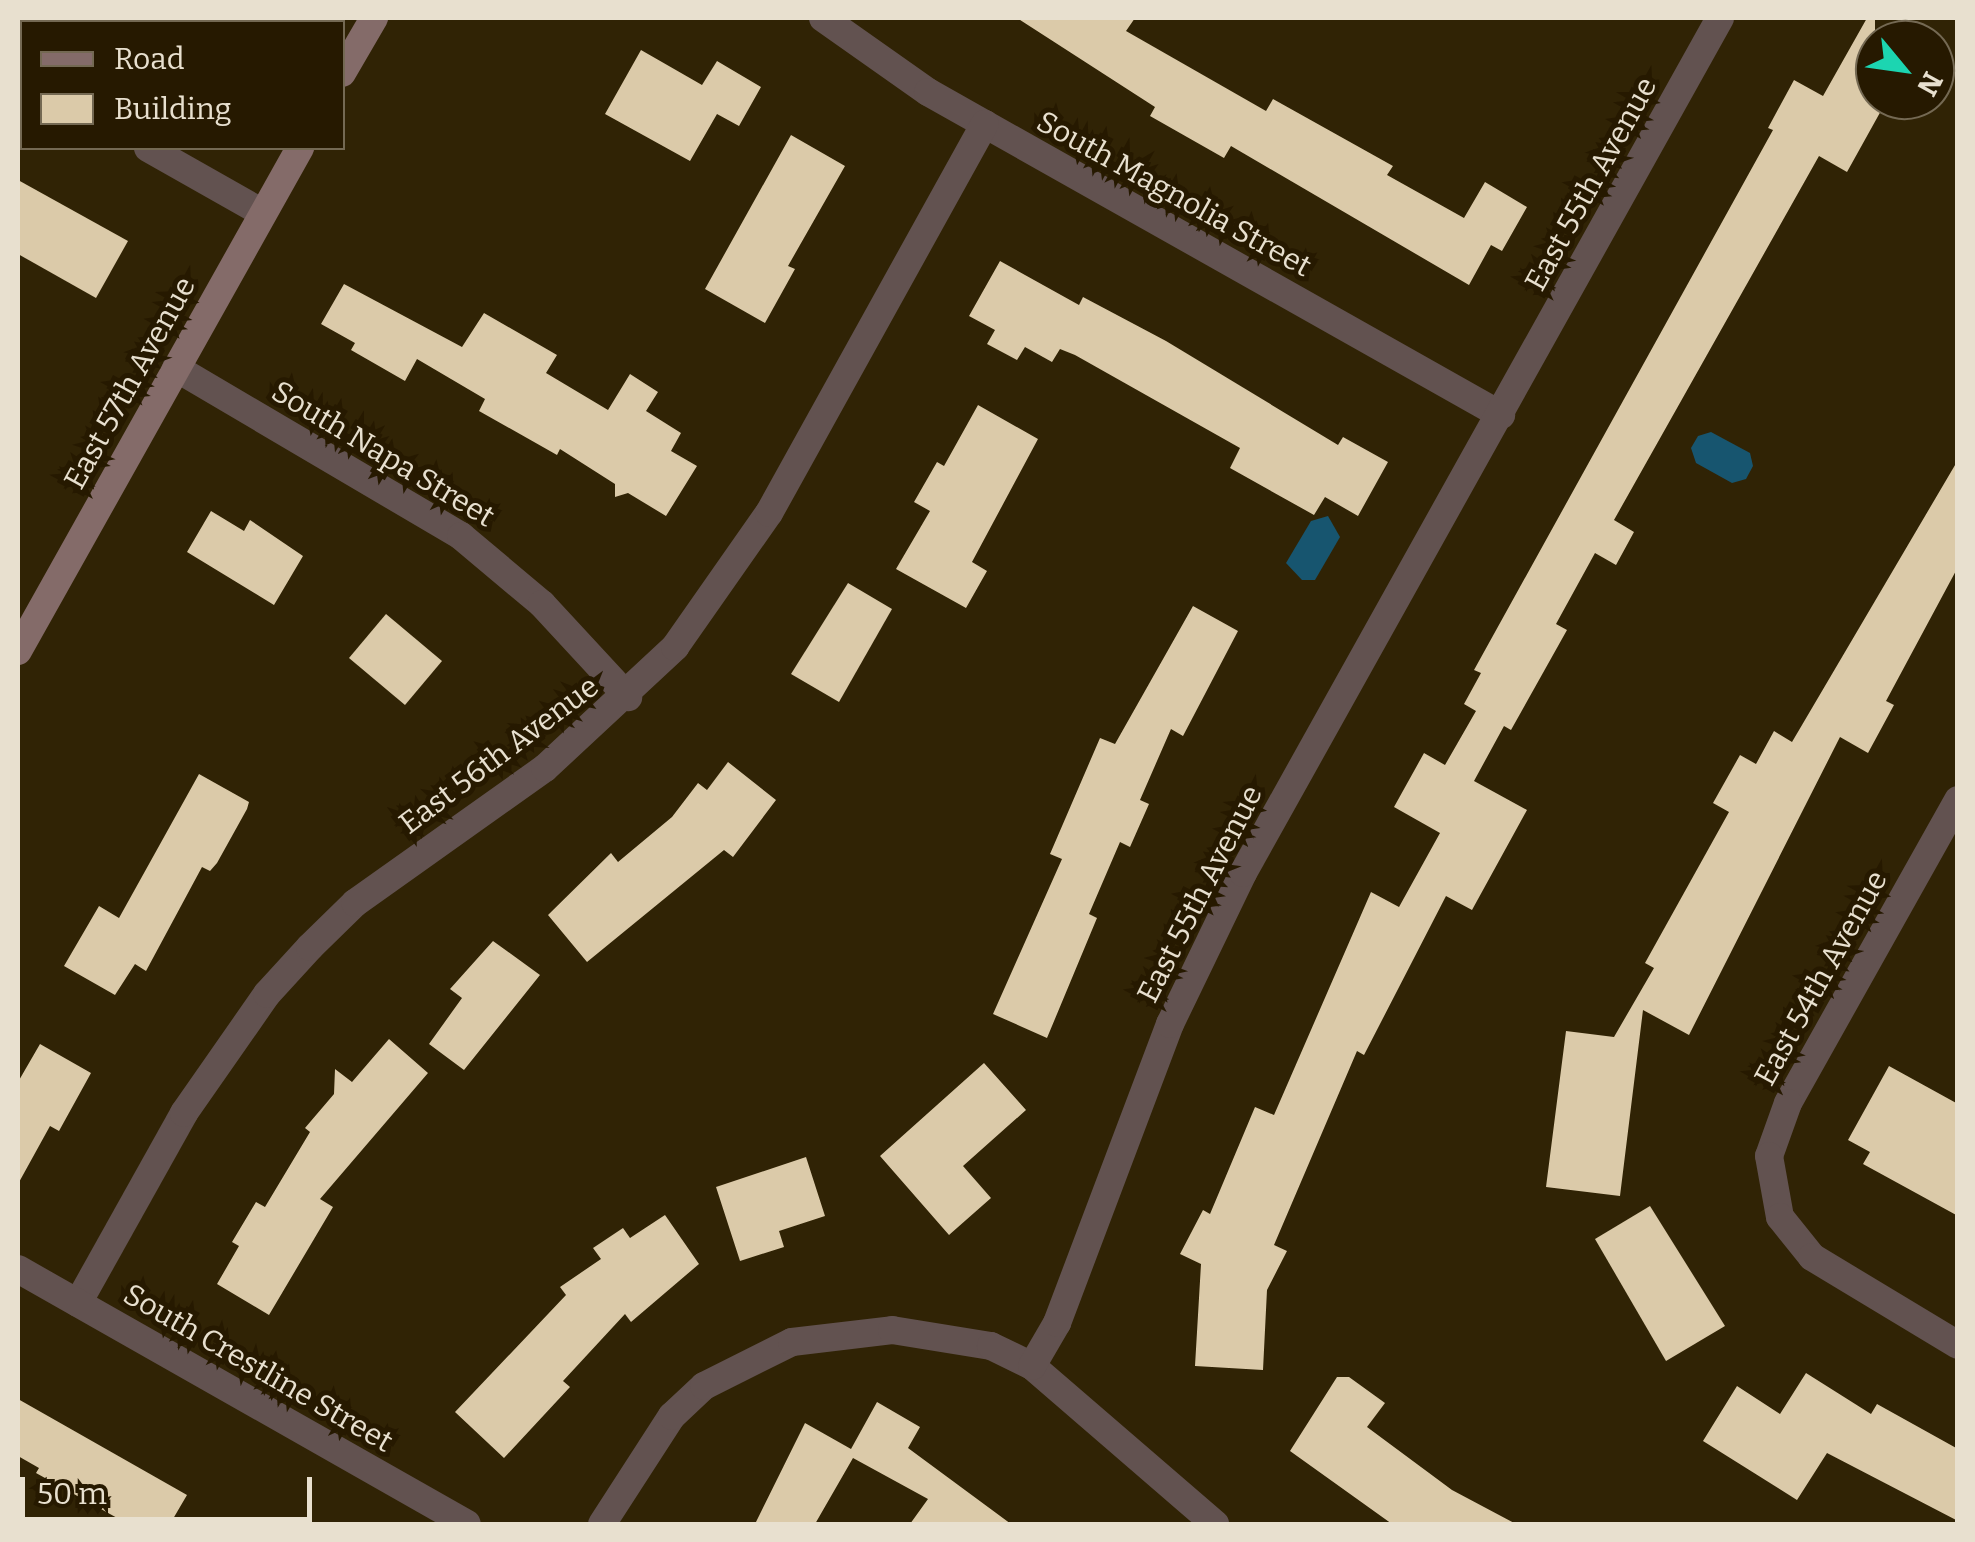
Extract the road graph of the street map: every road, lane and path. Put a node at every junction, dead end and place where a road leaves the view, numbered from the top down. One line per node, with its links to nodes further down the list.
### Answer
1 (374, 18): 4 (main road)
2 (823, 18): 5 (street, South Magnolia Street)
3 (1720, 18): 10 (street, East 55th Avenue)
4 (345, 67)
5 (985, 124): 10 (street, South Magnolia Street); 12 (street, East 56th Avenue)
6 (152, 150): 8 (street)
7 (299, 150): 8 (main road, East 57th Avenue)
8 (263, 213): 9 (main road, East 57th Avenue)
9 (176, 368): 11 (main road, East 57th Avenue); 12 (street, South Napa Street)
10 (1501, 415): 17 (street, East 55th Avenue)
11 (18, 651)
12 (628, 697): 15 (street, East 56th Avenue)
13 (1958, 800): 16 (street, East 54th Avenue)
14 (18, 1269): 15 (street, South Crestline Street)
15 (78, 1303): 18 (street, South Crestline Street)
16 (1958, 1345)
17 (1032, 1366): 19 (street); 20 (street)
18 (466, 1524)
19 (602, 1524)
20 (1216, 1524)

